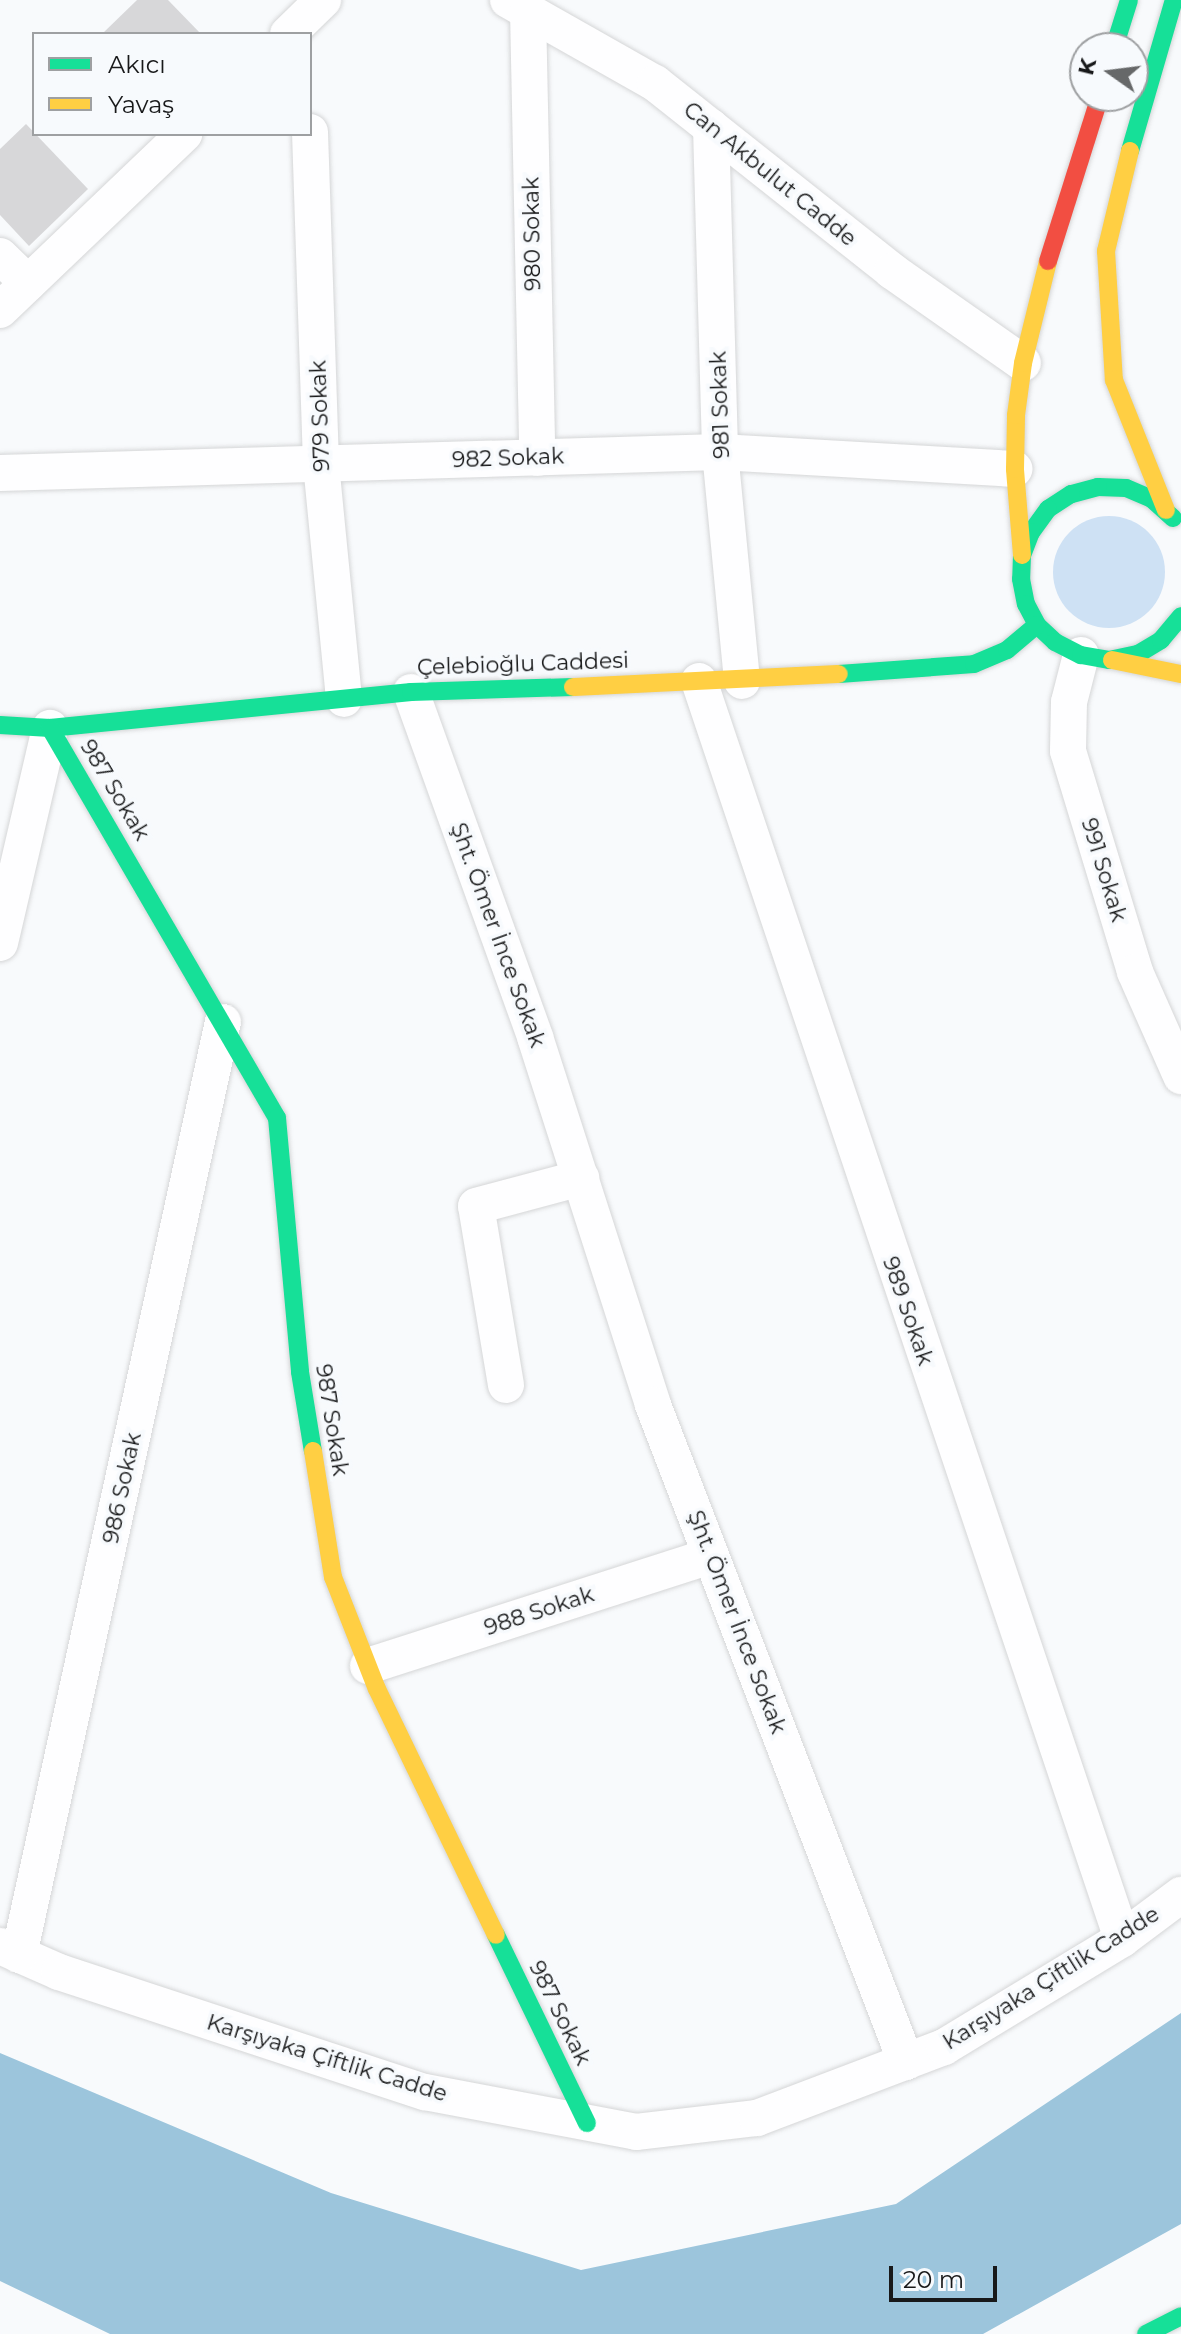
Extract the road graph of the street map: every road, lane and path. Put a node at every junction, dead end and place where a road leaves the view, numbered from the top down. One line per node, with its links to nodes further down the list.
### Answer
1 (1129, 0): 4 (main road)
2 (1174, 0): 18 (main road)
3 (518, 5): 6 (street, Can Akbulut Cadde); 14 (street, 980 Sokak)
4 (1119, 32)
5 (1095, 112): 12 (main road)
6 (711, 127): 12 (street, Can Akbulut Cadde); 13 (street, 981 Sokak)
7 (182, 136): 10 (street)
8 (310, 136): 15 (street, 979 Sokak)
9 (0, 256): 10 (street)
10 (28, 283): 11 (street)
11 (0, 310)
12 (1023, 363): 16 (main road)
13 (720, 452): 14 (street, 982 Sokak); 16 (street, 982 Sokak); 25 (street, 981 Sokak)
14 (537, 458): 15 (street, 982 Sokak)
15 (321, 464): 17 (street, 982 Sokak); 27 (street, 979 Sokak)
16 (1015, 469): 19 (main road)
17 (0, 473)
18 (1177, 521): 19 (main road)
19 (1022, 555): 21 (main road)
20 (1181, 616): 22 (main road)
21 (1037, 625): 22 (main road); 25 (main road, Çelebioğlu Caddesi)
22 (1095, 658): 23 (main road); 32 (street, 991 Sokak)
23 (1181, 674)
24 (699, 681): 25 (main road, Çelebioğlu Caddesi); 26 (main road, Çelebioğlu Caddesi); 38 (street, 989 Sokak)
25 (742, 681)
26 (411, 692): 27 (main road, Çelebioğlu Caddesi); 33 (street, Şht. Ömer İnce Sokak)
27 (344, 699): 29 (main road, Çelebioğlu Caddesi)
28 (0, 725): 29 (main road, Çelebioğlu Caddesi)
29 (50, 728): 30 (street); 31 (main road, 987 Sokak)
30 (0, 943)
31 (223, 1022): 36 (main road, 987 Sokak); 39 (street, 986 Sokak)
32 (1181, 1076)
33 (581, 1178): 34 (street); 35 (street, Şht. Ömer İnce Sokak)
34 (506, 1385)
35 (711, 1556): 36 (street, 988 Sokak); 40 (street, Şht. Ömer İnce Sokak)
36 (368, 1666): 41 (main road, 987 Sokak)
37 (1181, 1895): 38 (street, Karşıyaka Çiftlik Cadde)
38 (1122, 1939): 40 (street, Karşıyaka Çiftlik Cadde)
39 (10, 1950): 41 (street, Karşıyaka Çiftlik Cadde)
40 (906, 2062): 41 (street, Karşıyaka Çiftlik Cadde)
41 (587, 2123)
42 (1181, 2316): 43 (main road)
43 (1146, 2334)

